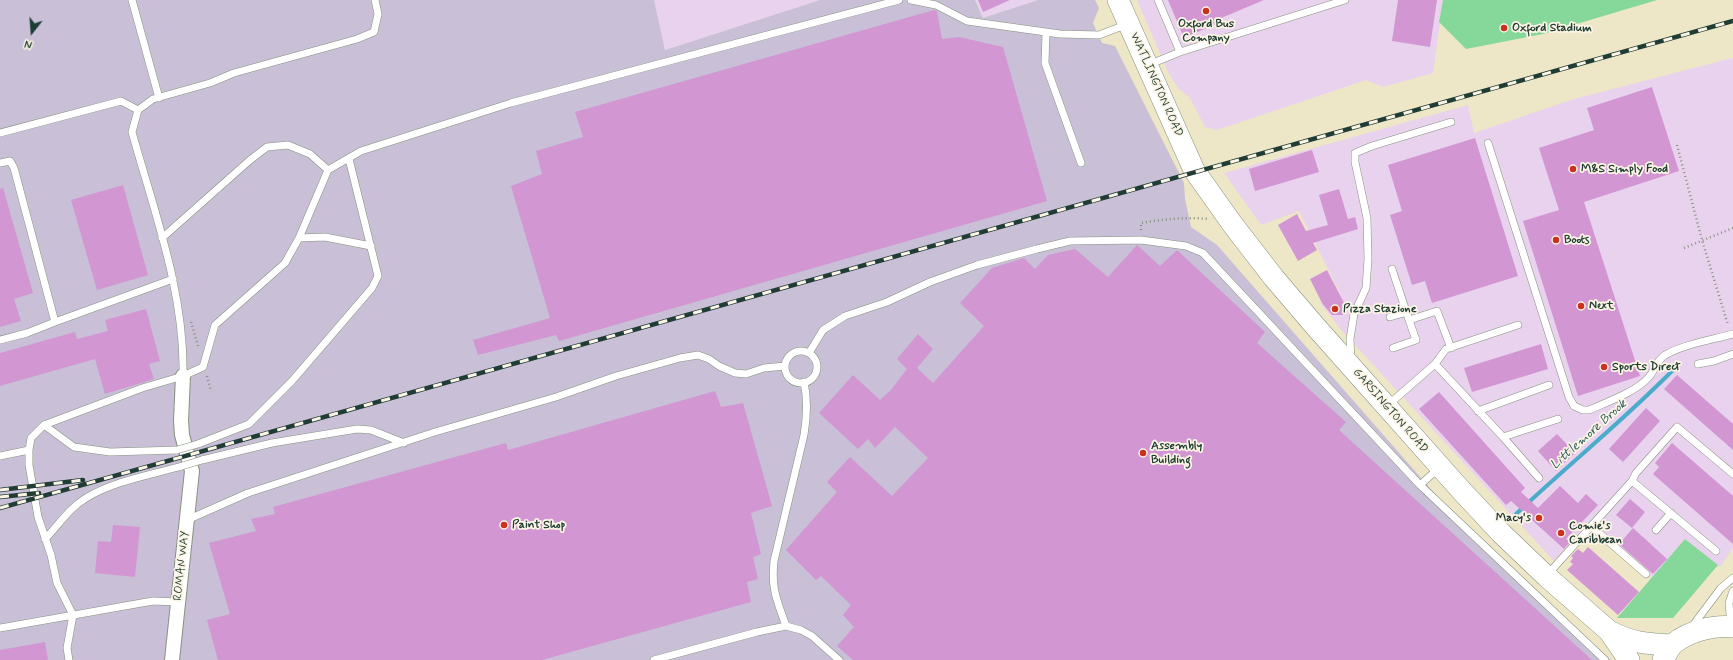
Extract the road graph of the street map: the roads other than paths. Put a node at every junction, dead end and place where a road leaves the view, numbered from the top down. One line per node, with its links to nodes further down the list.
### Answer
1 (132, 0): 12 (lane)
2 (375, 0): 12 (lane)
3 (899, 0): 17 (lane)
4 (911, 0): 9 (lane)
5 (1118, 0): 8 (main road, WATLINGTON ROAD)
6 (1158, 0): 10 (lane)
7 (1345, 0): 10 (lane)
8 (1128, 24): 9 (lane); 11 (main road, WATLINGTON ROAD)
9 (1046, 32): 19 (lane)
10 (1180, 52): 11 (lane)
11 (1147, 65): 21 (main road, WATLINGTON ROAD)
12 (159, 98): 13 (lane)
13 (138, 110): 15 (lane); 22 (lane)
14 (1451, 122): 41 (lane)
15 (0, 133)
16 (1488, 143): 32 (lane)
17 (349, 159): 20 (lane); 24 (lane)
18 (0, 163): 30 (lane)
19 (1081, 163)
20 (328, 170): 22 (lane); 23 (lane)
21 (1194, 170): 41 (main road, GARSINGTON ROAD)
22 (162, 238): 26 (lane)
23 (299, 238): 24 (lane); 42 (lane)
24 (371, 246): 48 (lane, bridge)
25 (1392, 268): 27 (lane)
26 (173, 279): 30 (lane); 42 (lane)
27 (1407, 312): 28 (lane); 29 (lane)
28 (1390, 317)
29 (1410, 320): 34 (lane); 35 (lane)
30 (55, 322): 33 (lane)
31 (1518, 325): 35 (lane)
32 (1733, 334)
33 (0, 340)
34 (1392, 348)
35 (1451, 348): 38 (lane)
36 (809, 353): 40 (lane); 43 (lane); 55 (lane)
37 (1733, 354): 39 (lane)
38 (1435, 364): 45 (lane); 46 (lane)
39 (1698, 364)
40 (786, 366): 43 (lane); 50 (lane)
41 (1350, 366): 45 (main road, GARSINGTON ROAD)
42 (183, 376): 48 (lane); 53 (street)
43 (804, 382): 70 (lane)
44 (1549, 385): 46 (lane)
45 (1386, 407): 55 (main road, GARSINGTON ROAD)
46 (1478, 411): 49 (lane)
47 (1558, 419): 49 (lane)
48 (44, 425): 51 (lane)
49 (1503, 437): 56 (lane)
50 (404, 442): 53 (lane, bridge); 59 (lane)
51 (28, 450): 52 (lane); 62 (lane)
52 (0, 456)
53 (187, 469): 59 (street, ROMAN WAY); 62 (lane)
54 (1733, 474): 57 (lane)
55 (1428, 478): 65 (main road, GARSINGTON ROAD); 79 (lane)
56 (1539, 478)
57 (1632, 481): 58 (lane); 60 (lane)
58 (1671, 513): 61 (lane); 63 (lane)
59 (187, 520): 68 (street, ROMAN WAY)
60 (1591, 526): 64 (lane); 65 (lane)
61 (1656, 530)
62 (45, 539): 69 (lane)
63 (1716, 551)
64 (1646, 574)
65 (1546, 576): 73 (main road, GARSINGTON ROAD)
66 (1733, 578): 74 (lane)
67 (1733, 591): 71 (lane)
68 (178, 602): 69 (lane); 76 (street, ROMAN WAY)
69 (73, 615): 72 (lane); 75 (lane)
70 (786, 626): 77 (lane); 78 (lane)
71 (1732, 626): 74 (main road)
72 (0, 628)
73 (1609, 631): 74 (main road); 80 (main road)
74 (1673, 647)
75 (70, 660)
76 (172, 660)
77 (654, 660)
78 (839, 660)
79 (1605, 660)
80 (1629, 660)

